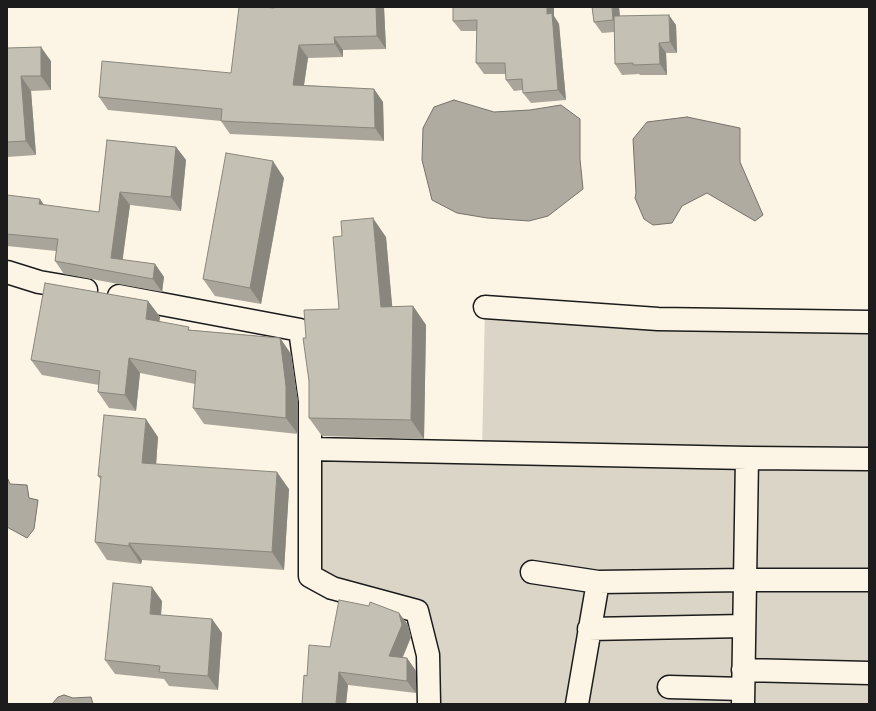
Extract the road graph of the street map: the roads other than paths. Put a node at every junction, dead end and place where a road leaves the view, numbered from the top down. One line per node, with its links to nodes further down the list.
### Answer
1 (7, 272): 4 (street)
2 (485, 306): 3 (street)
3 (869, 322)
4 (310, 449): 5 (street); 16 (street)
5 (747, 458): 6 (street); 8 (street)
6 (869, 459)
7 (532, 572): 10 (street)
8 (745, 580): 9 (street); 10 (street); 11 (street)
9 (869, 580)
10 (598, 582): 12 (street)
11 (744, 626): 12 (street); 15 (street)
12 (590, 629): 17 (street)
13 (869, 673): 15 (street)
14 (669, 687): 15 (street)
15 (743, 688)
16 (429, 704)
17 (577, 704)

